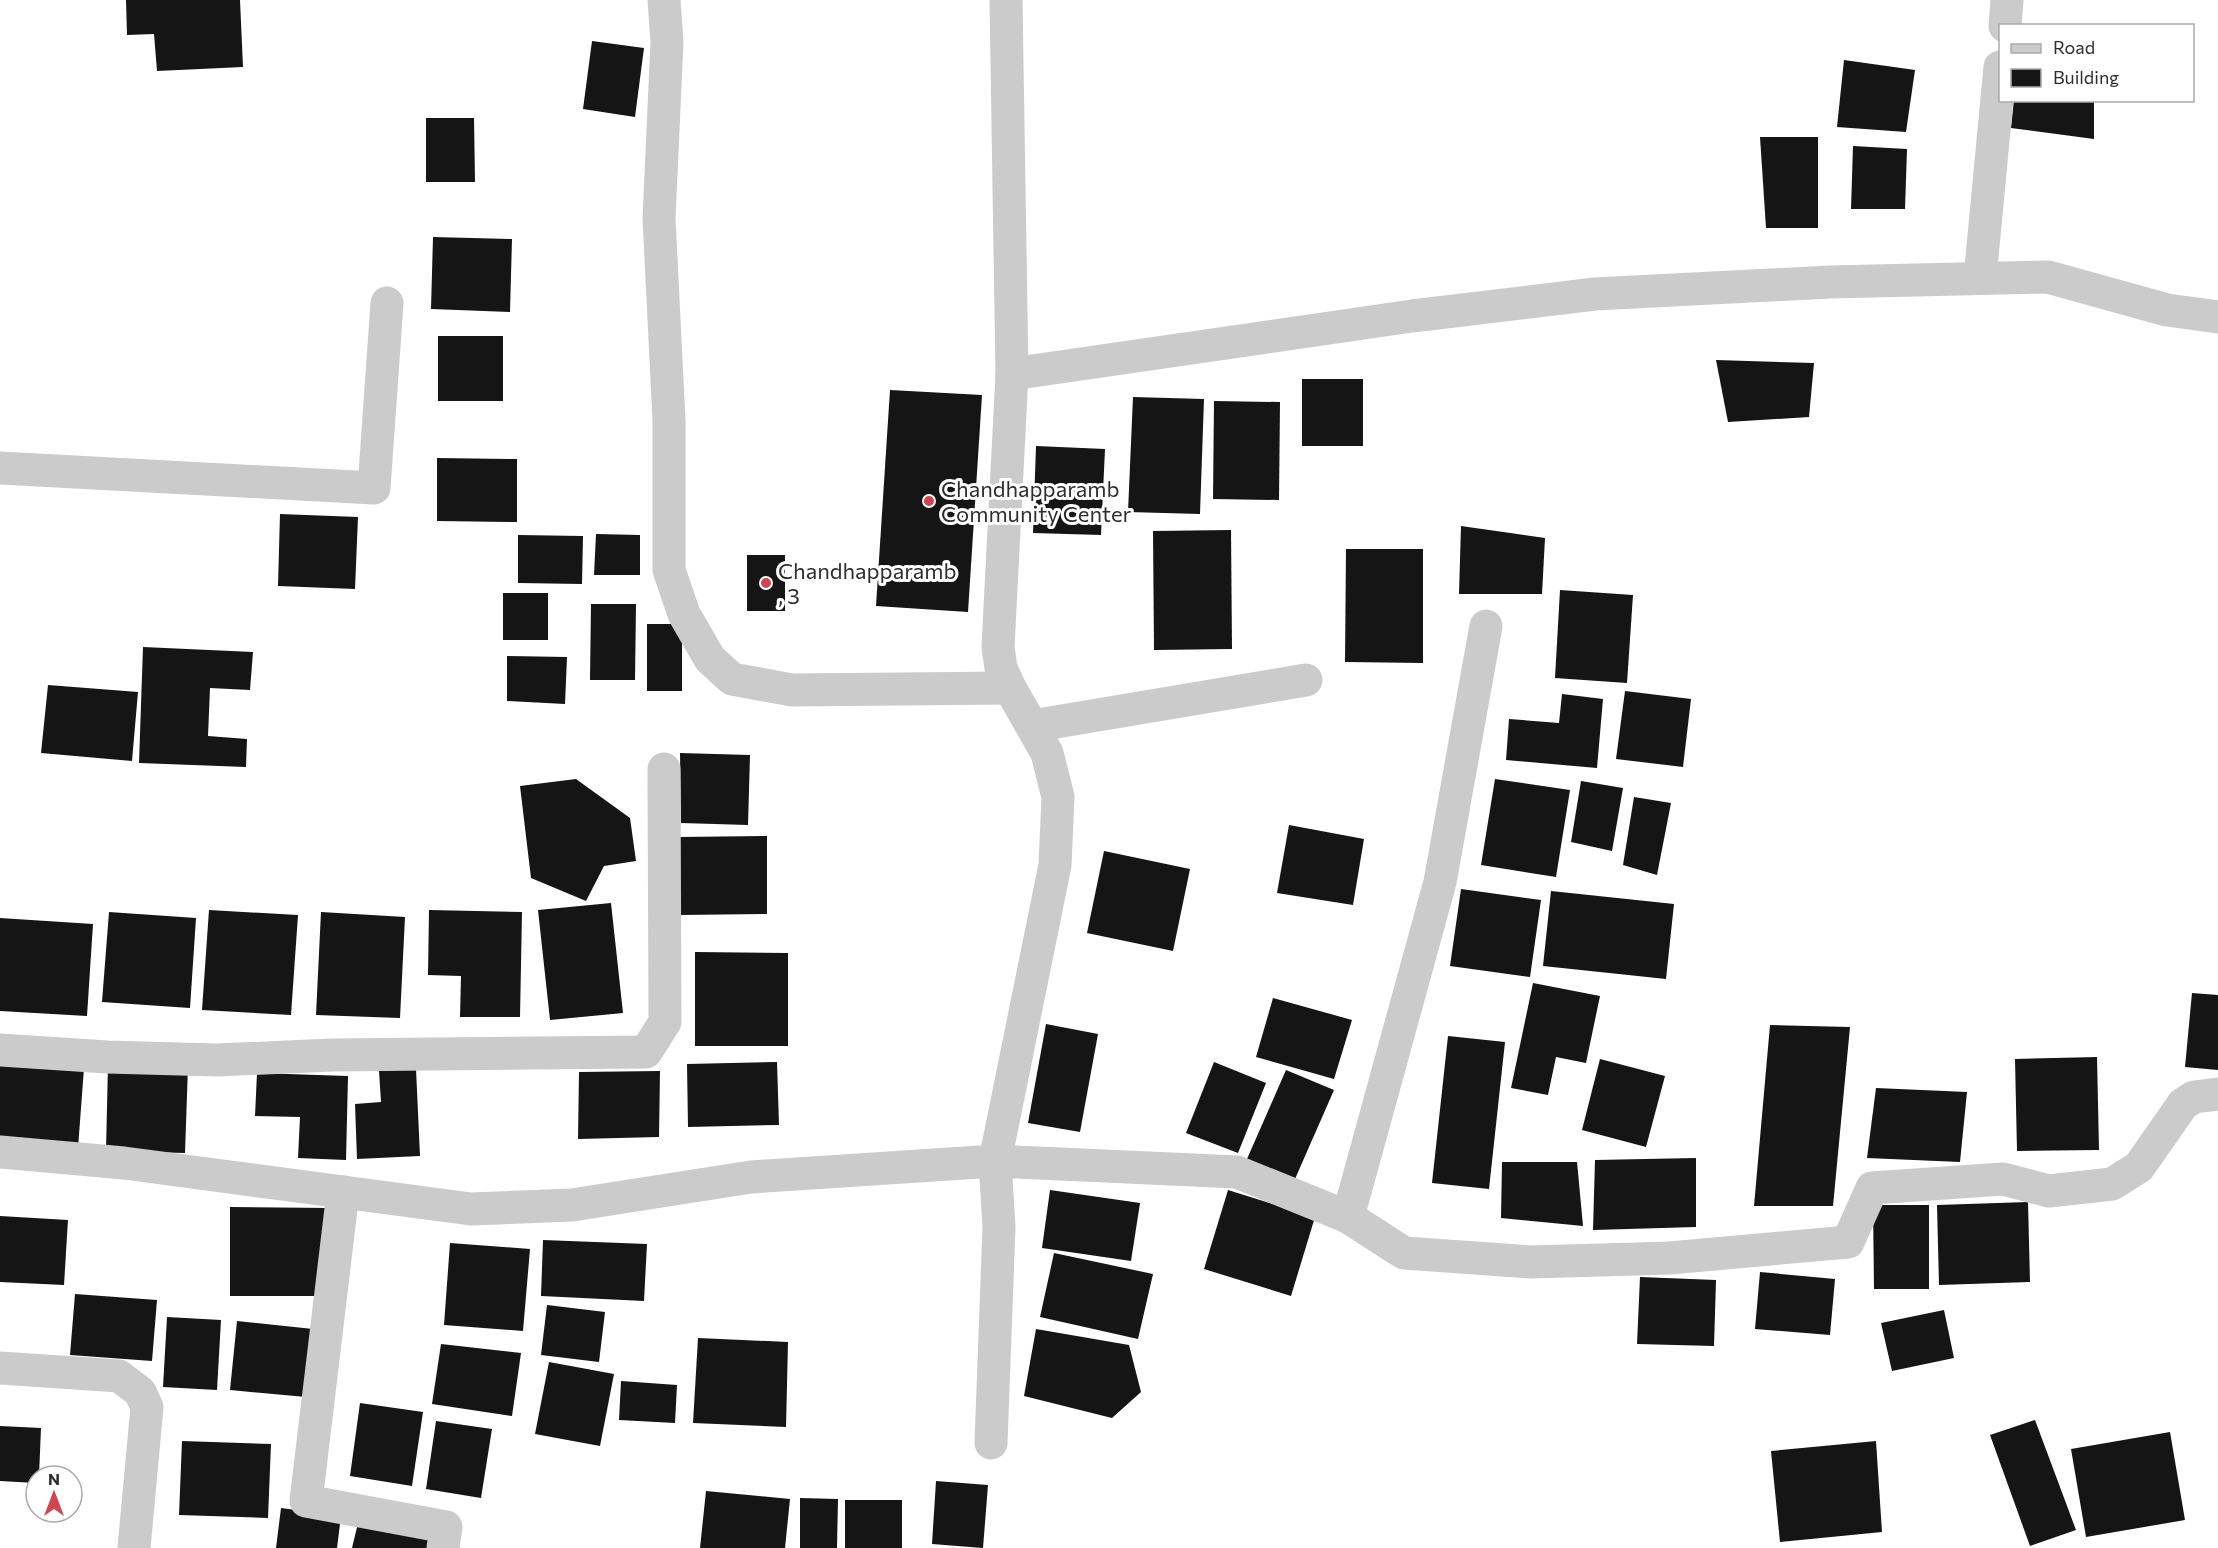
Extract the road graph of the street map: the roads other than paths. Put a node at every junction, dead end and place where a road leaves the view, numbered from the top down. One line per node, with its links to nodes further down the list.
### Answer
1 (664, 0): 13 (street)
2 (1006, 0): 9 (street)
3 (2007, 0): 4 (street)
4 (2005, 24)
5 (1999, 87): 6 (street)
6 (1980, 278): 8 (street); 9 (street)
7 (387, 303): 10 (street)
8 (2218, 317)
9 (1012, 374): 13 (street)
10 (0, 468)
11 (1486, 626): 21 (street)
12 (1306, 680): 14 (street)
13 (1010, 688): 14 (street)
14 (1032, 726): 19 (street)
15 (664, 769): 16 (street)
16 (0, 1050)
17 (2218, 1094): 21 (street)
18 (0, 1152): 20 (street)
19 (994, 1161): 20 (street); 21 (street); 23 (street)
20 (343, 1192): 25 (street)
21 (1348, 1217)
22 (0, 1368): 24 (street)
23 (991, 1443)
24 (134, 1548)
25 (443, 1548)

